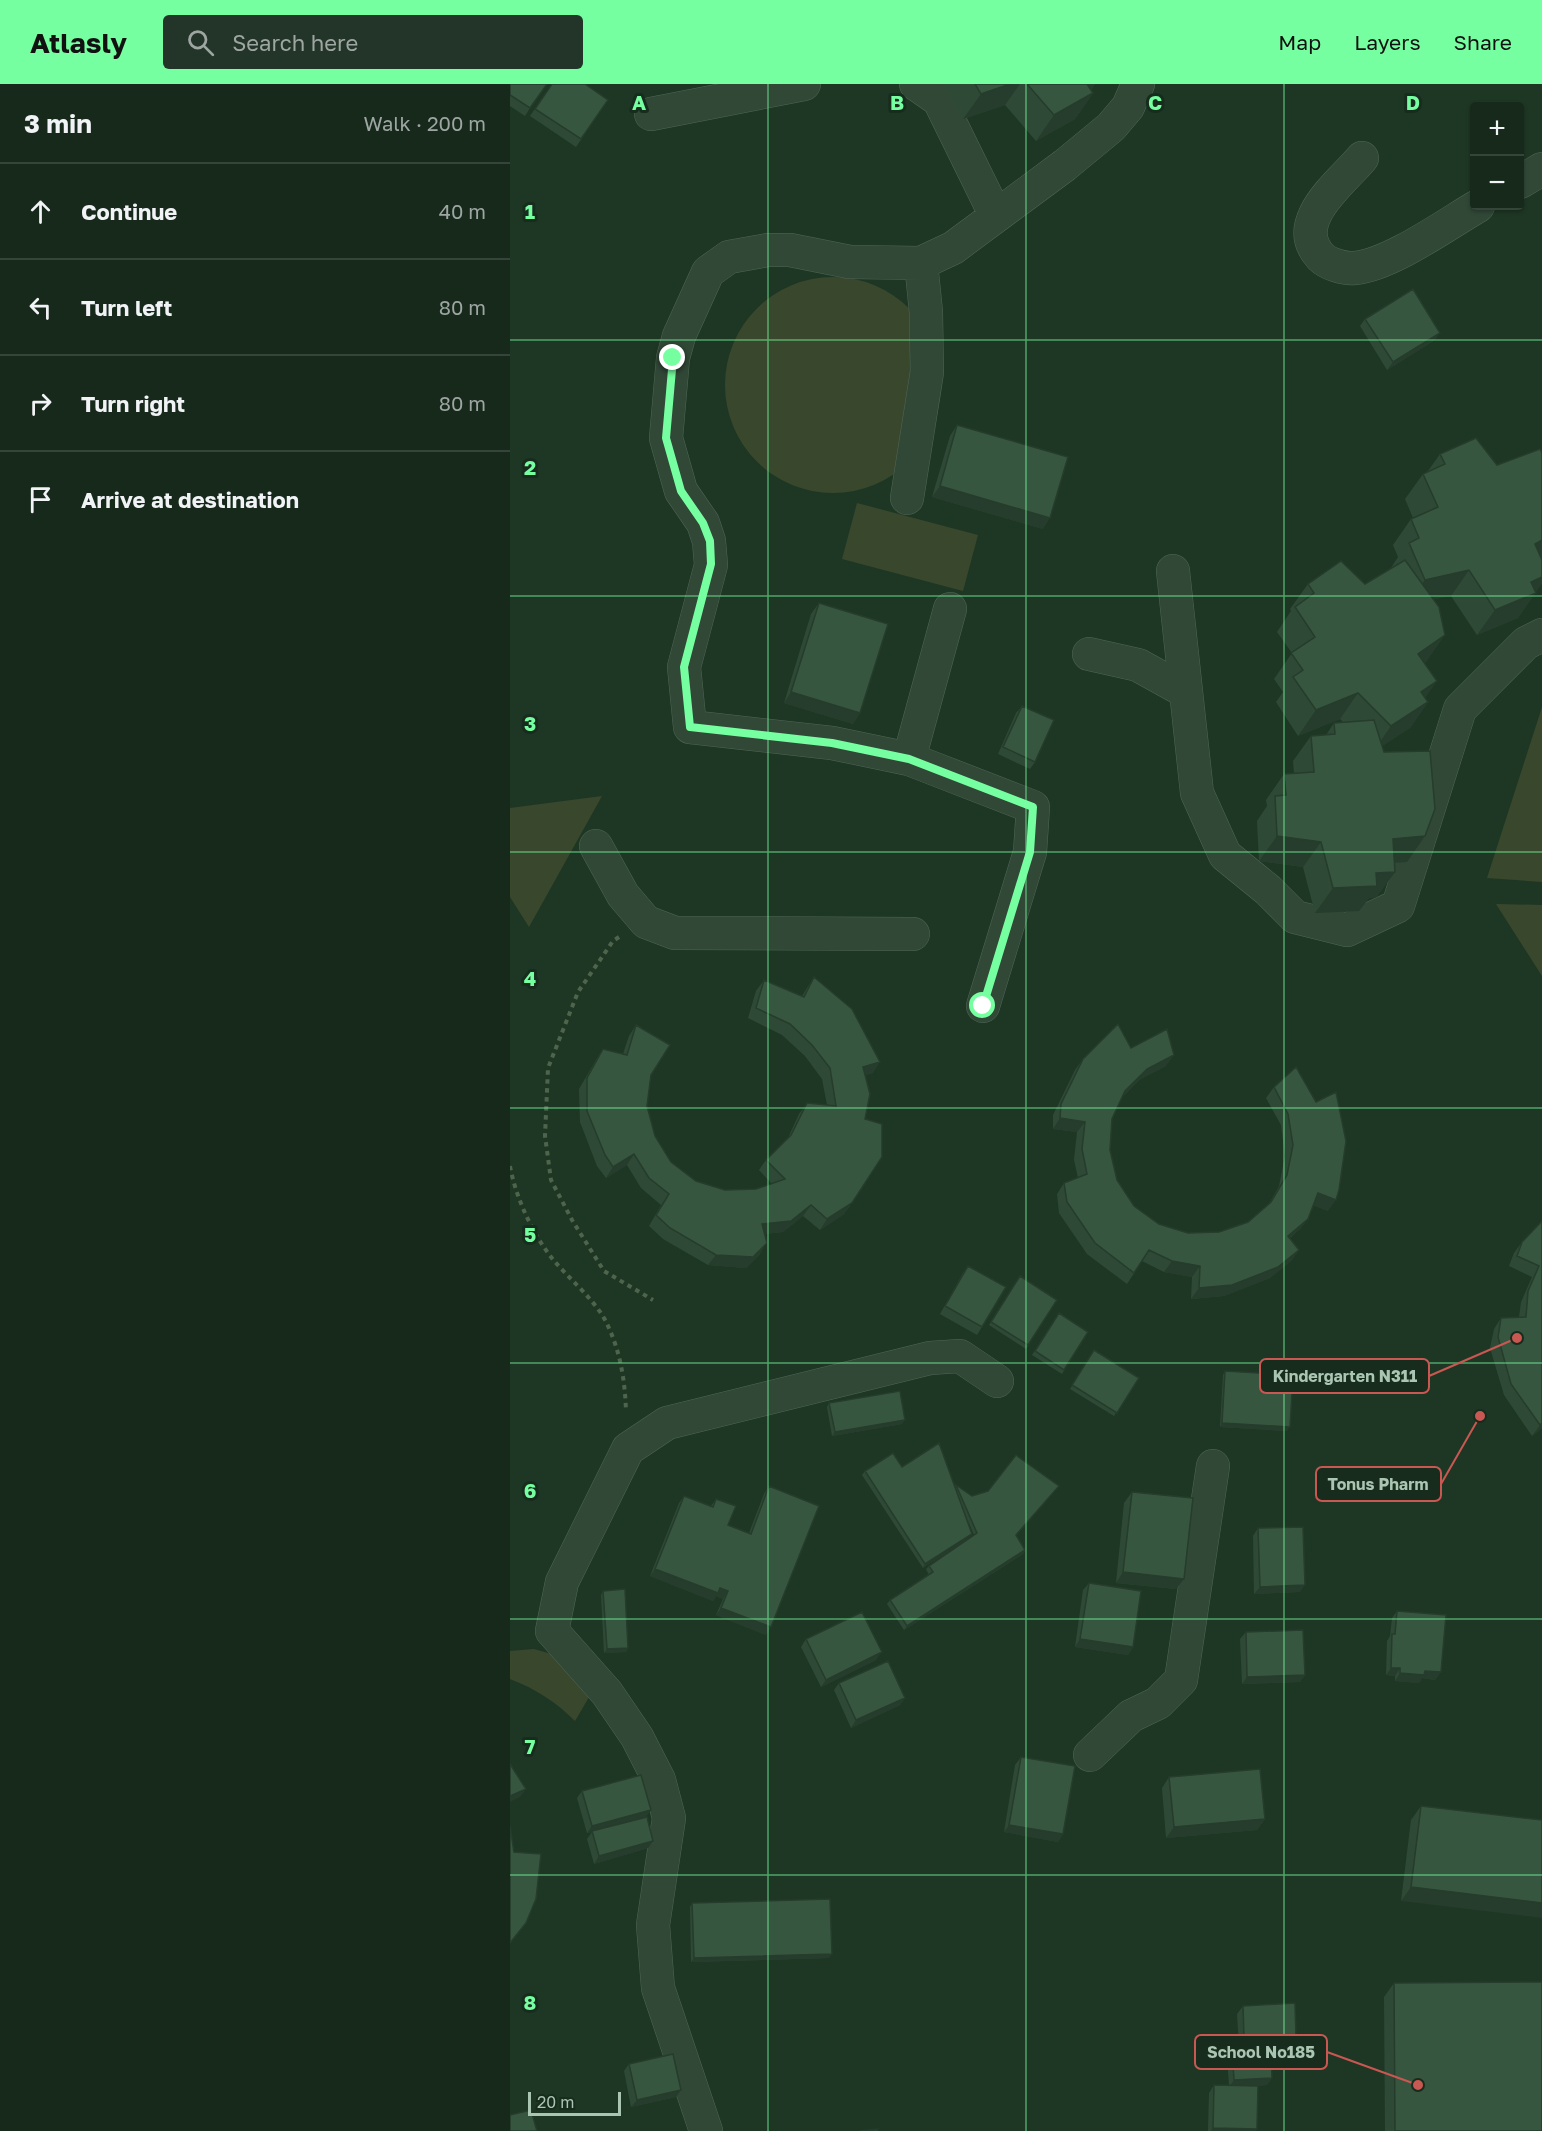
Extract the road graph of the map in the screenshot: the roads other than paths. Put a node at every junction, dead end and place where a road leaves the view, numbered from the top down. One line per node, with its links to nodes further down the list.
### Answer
1 (804, 84): 4 (lane)
2 (916, 84): 9 (lane)
3 (1138, 84): 9 (lane)
4 (651, 114)
5 (1362, 158): 8 (lane)
6 (1542, 169): 7 (lane)
7 (1524, 180)
8 (1471, 210)
9 (996, 216): 10 (lane)
10 (921, 263): 11 (lane); 17 (lane)
11 (908, 498)
12 (1173, 571): 16 (lane)
13 (950, 609): 17 (lane)
14 (1542, 635): 16 (lane)
15 (1089, 654): 16 (lane)
16 (1185, 691)
17 (909, 759): 20 (lane)
18 (596, 846): 19 (lane)
19 (913, 934)
20 (983, 1006)
21 (997, 1381): 24 (lane)
22 (1213, 1466): 23 (lane)
23 (1090, 1755)
24 (706, 2131)

